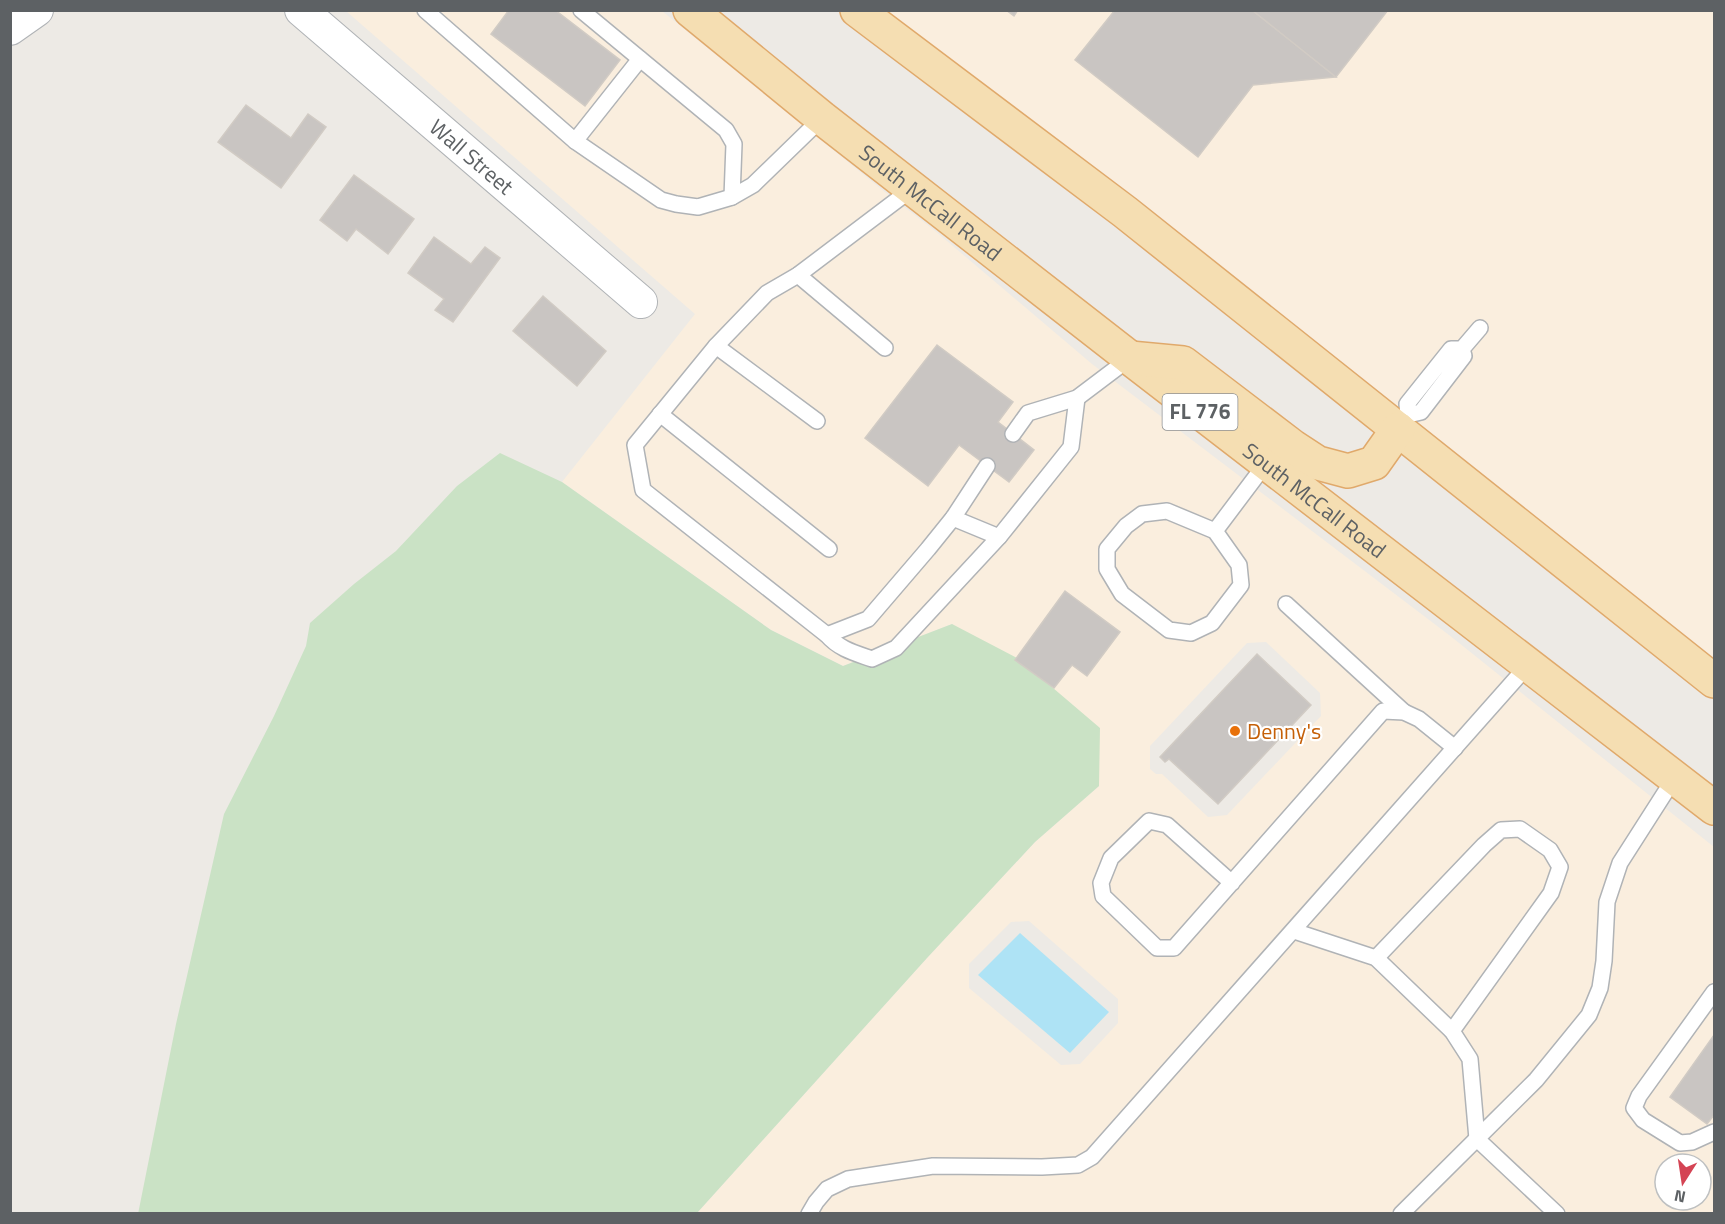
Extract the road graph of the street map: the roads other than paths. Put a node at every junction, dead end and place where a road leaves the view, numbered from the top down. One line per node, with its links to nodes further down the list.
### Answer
1 (37, 10): 7 (street)
2 (301, 10): 14 (street, Wall Street)
3 (425, 10): 10 (lane)
4 (581, 10): 8 (lane)
5 (690, 10): 9 (main road, South McCall Road / FL 776)
6 (857, 10): 22 (main road)
7 (10, 29)
8 (640, 59): 10 (lane); 12 (lane)
9 (822, 118): 11 (main road, South McCall Road / FL 776); 12 (lane)
10 (575, 141): 12 (lane)
11 (913, 188): 13 (lane); 18 (main road, South McCall Road / FL 776)
12 (732, 197)
13 (798, 275): 16 (lane); 17 (lane)
14 (641, 302)
15 (1480, 328): 22 (lane)
16 (716, 345): 20 (lane); 21 (lane)
17 (885, 348)
18 (1130, 358): 19 (lane); 22 (main road); 24 (main road, South McCall Road / FL 776)
19 (1077, 399): 23 (lane); 28 (lane)
20 (660, 414): 29 (lane); 31 (lane)
21 (817, 421)
22 (1403, 422): 33 (main road)
23 (1013, 434)
24 (1267, 462): 27 (lane); 32 (main road, South McCall Road / FL 776)
25 (987, 466): 26 (lane)
26 (953, 518): 28 (lane); 31 (lane)
27 (1215, 531): 27 (lane)
28 (999, 537): 31 (lane)
29 (829, 549)
30 (1286, 604): 34 (lane)
31 (827, 635)
32 (1529, 664): 35 (lane); 36 (main road, South McCall Road / FL 776)
33 (1714, 681)
34 (1404, 712): 35 (lane); 38 (lane)
35 (1455, 748): 39 (lane)
36 (1675, 777): 37 (main road, South McCall Road / FL 776); 44 (lane)
37 (1714, 808)
38 (1232, 883): 38 (lane)
39 (1294, 931): 40 (lane); 45 (lane)
40 (1376, 958): 42 (lane); 42 (lane)
41 (1714, 992): 43 (lane)
42 (1452, 1031): 44 (lane)
43 (1714, 1131)
44 (1477, 1139): 46 (lane); 47 (lane)
45 (809, 1214)
46 (1401, 1214)
47 (1557, 1214)

